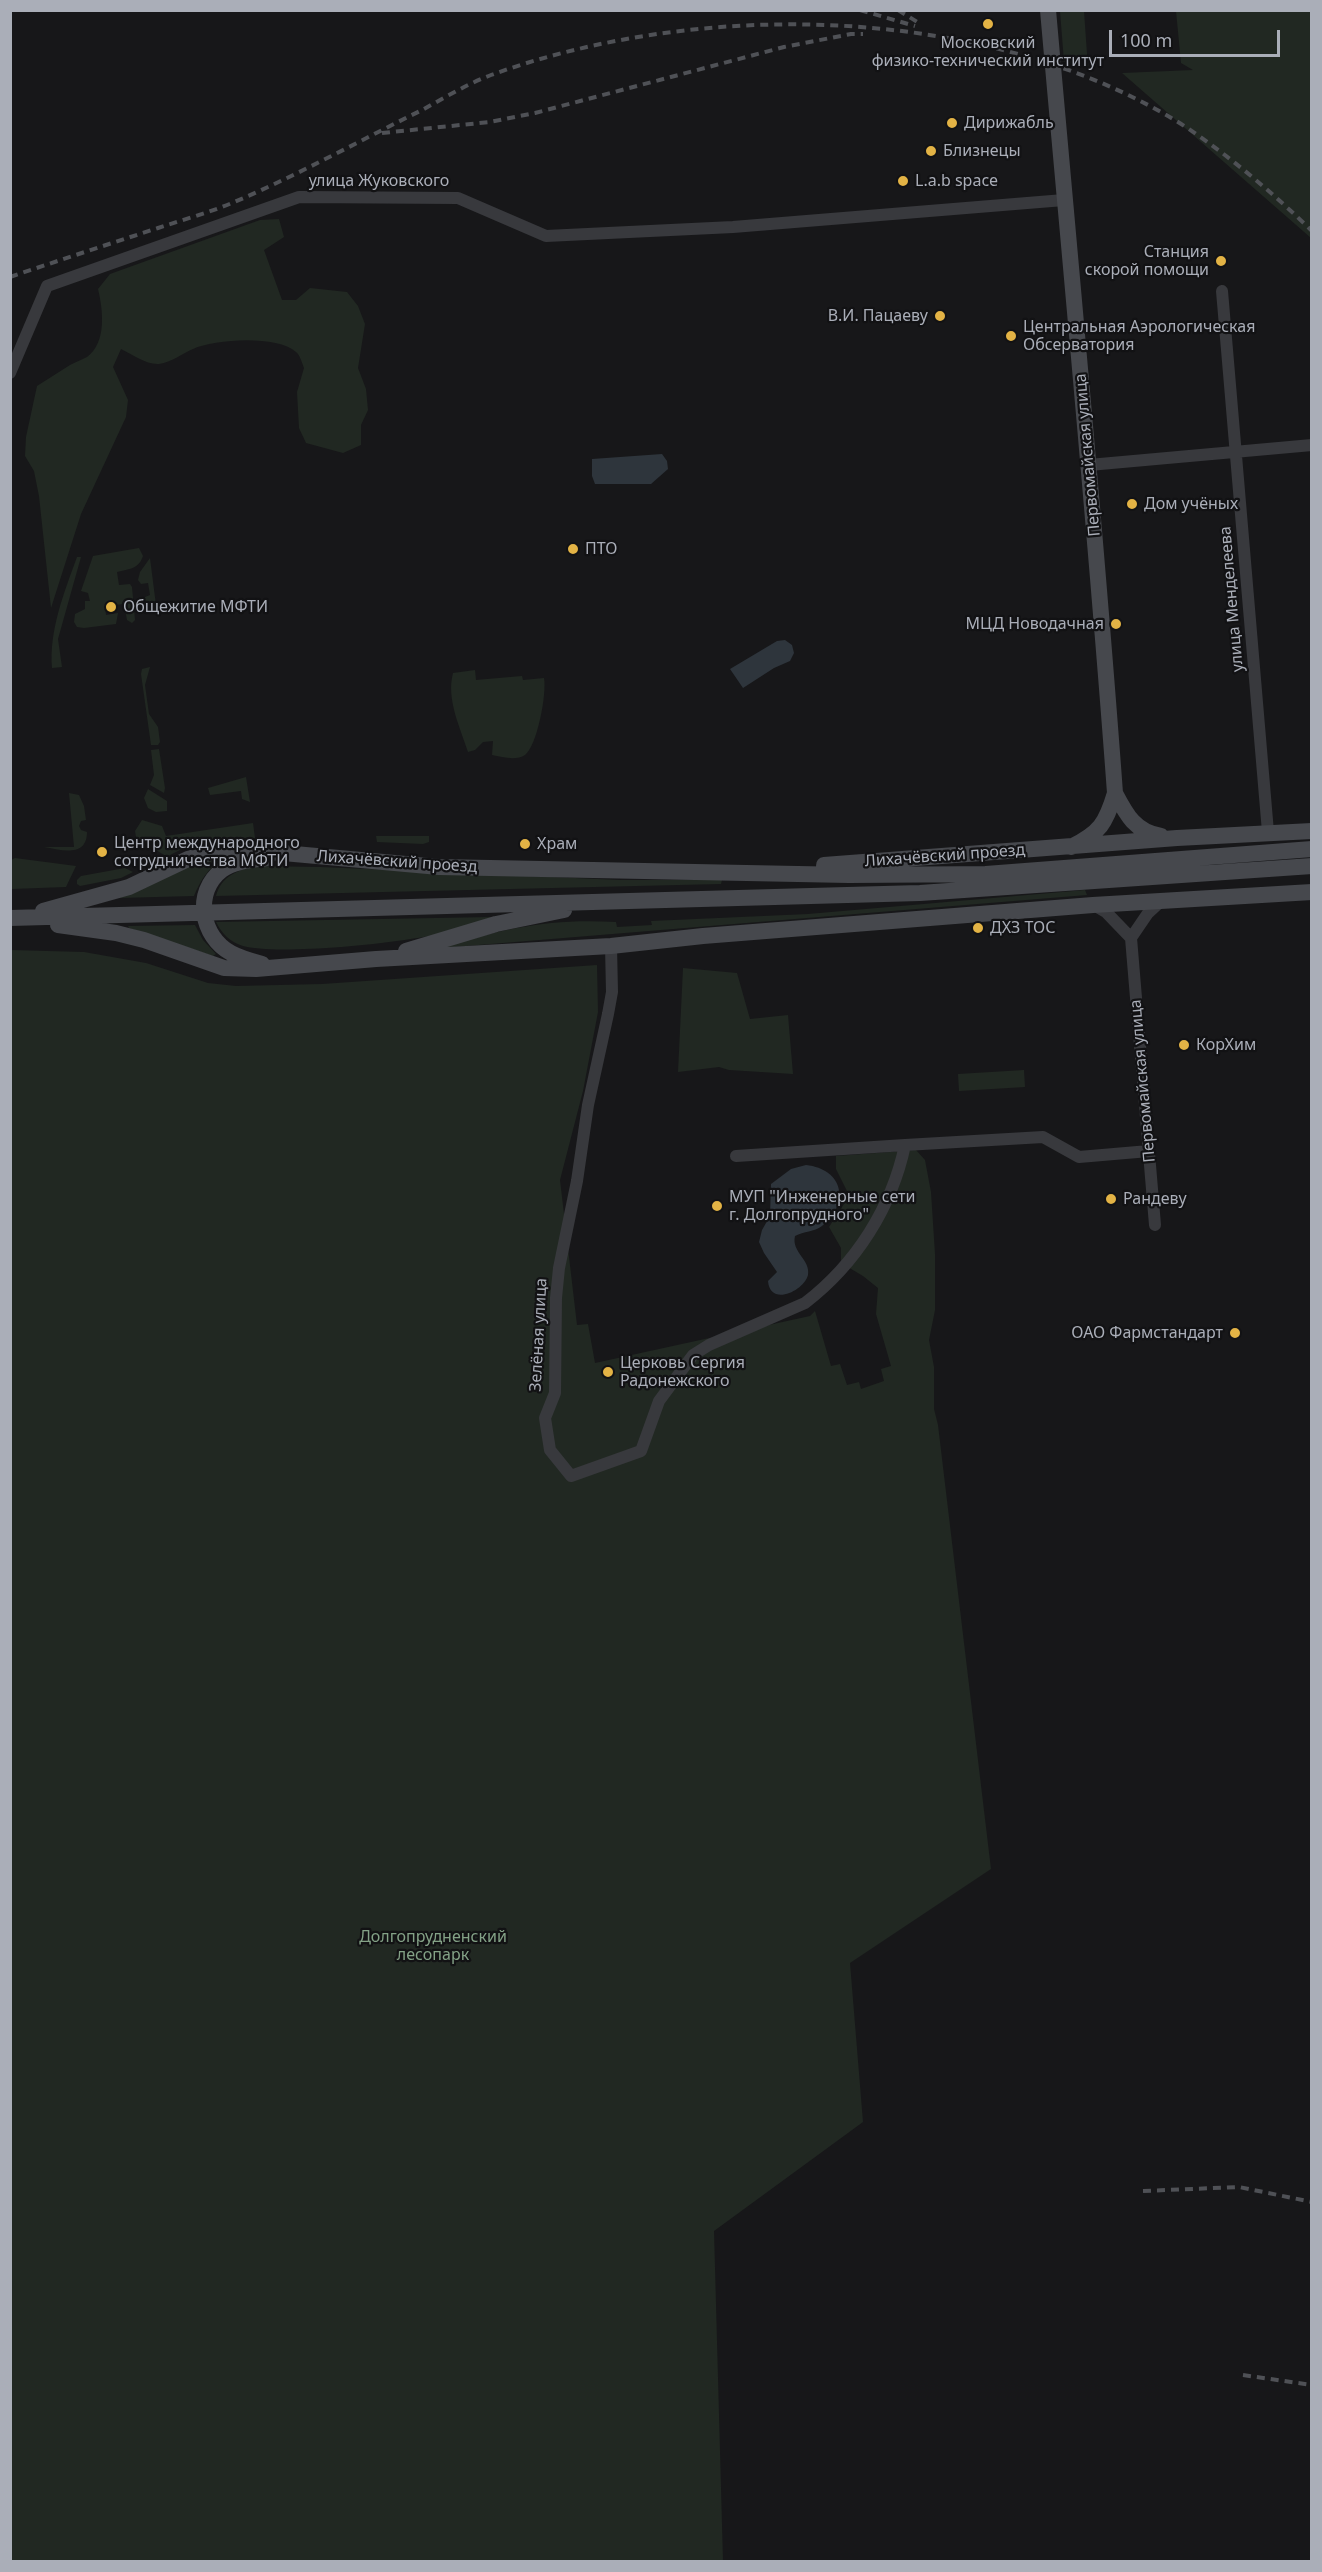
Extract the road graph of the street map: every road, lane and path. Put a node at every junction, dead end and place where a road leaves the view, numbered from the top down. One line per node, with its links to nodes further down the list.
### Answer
1 (1048, 10): 2 (main road, Первомайская улица)
2 (1064, 200): 4 (street, улица Жуковского); 7 (main road, Первомайская улица)
3 (1222, 291): 6 (street, улица Менделеева)
4 (10, 373)
5 (1311, 445): 6 (street)
6 (1236, 452): 7 (street); 10 (street, улица Менделеева)
7 (1089, 465): 8 (main road, Первомайская улица)
8 (1115, 793): 11 (main road); 12 (main road)
9 (1311, 831): 10 (main road)
10 (1268, 832): 11 (main road)
11 (1177, 838): 12 (main road, Лихачёвский проезд)
12 (1071, 847): 16 (main road, Лихачёвский проезд)
13 (1311, 849): 18 (main road)
14 (295, 854): 16 (main road, Лихачёвский проезд); 24 (main road); 25 (main road, Лихачёвский проезд)
15 (1311, 866): 18 (main road)
16 (712, 872): 17 (main road, Лихачёвский проезд)
17 (997, 873): 18 (main road, Лихачёвский проезд); 20 (main road, Лихачёвский проезд)
18 (1069, 876): 20 (main road, Лихачёвский проезд)
19 (1311, 892): 22 (main road)
20 (683, 898): 21 (main road, Лихачёвский проезд)
21 (608, 901): 24 (main road, Лихачёвский проезд); 28 (main road)
22 (1161, 901): 23 (main road); 26 (street)
23 (1093, 904): 26 (street); 27 (main road)
24 (204, 912): 25 (main road, Лихачёвский проезд); 29 (main road)
25 (16, 918): 29 (main road)
26 (1131, 938): 31 (street, Первомайская улица)
27 (611, 946): 28 (main road); 30 (street, Зелёная улица)
28 (376, 959): 29 (main road)
29 (274, 967)
30 (905, 1145): 31 (street); 32 (street)
31 (1149, 1151): 33 (street, Первомайская улица)
32 (736, 1156)
33 (1155, 1225)

